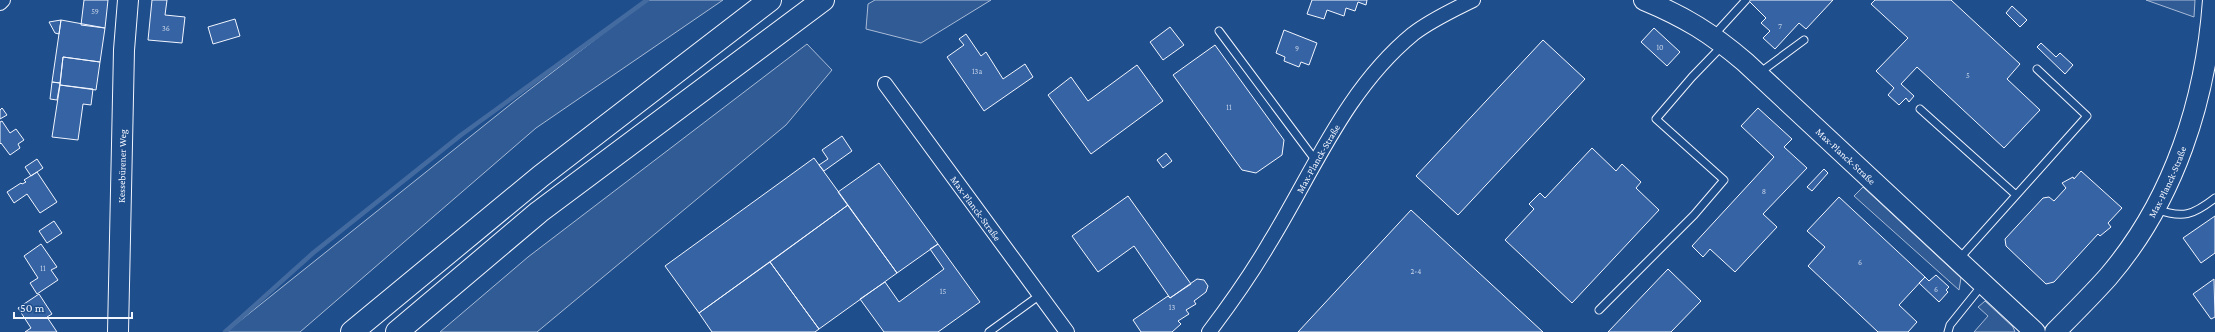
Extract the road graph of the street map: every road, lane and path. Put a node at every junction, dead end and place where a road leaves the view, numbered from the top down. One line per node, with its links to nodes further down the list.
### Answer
1 (3, 0): 9 (street)
2 (128, 0): 27 (main road, Kessebürener Weg)
3 (770, 0): 28 (highway)
4 (823, 0): 29 (highway)
5 (1473, 0): 10 (street, Max-Planck-Straße)
6 (1644, 0): 12 (main road, Max-Planck-Straße)
7 (1746, 0): 12 (lane)
8 (2213, 0): 21 (main road, Max-Planck-Straße)
9 (0, 3)
10 (1457, 5): 18 (street, Max-Planck-Straße)
11 (1219, 32): 18 (lane)
12 (1718, 40): 15 (main road, Max-Planck-Straße); 25 (lane)
13 (1804, 40): 15 (lane)
14 (2037, 69): 19 (lane)
15 (1758, 74): 22 (main road, Max-Planck-Straße)
16 (885, 84): 24 (street, Max-Planck-Straße)
17 (1920, 109): 19 (lane)
18 (1316, 161): 32 (street, Max-Planck-Straße)
19 (2016, 196): 22 (lane)
20 (2215, 198): 21 (lane)
21 (2154, 208): 35 (main road, Max-Planck-Straße)
22 (1958, 260): 23 (main road, Max-Planck-Straße)
23 (1983, 284): 33 (lane); 34 (main road, Max-Planck-Straße)
24 (1040, 295): 26 (lane); 31 (street, Max-Planck-Straße)
25 (1599, 310)
26 (997, 330): 30 (lane)
27 (118, 332)
28 (352, 332)
29 (396, 332)
30 (989, 332)
31 (1067, 332)
32 (1209, 332)
33 (1948, 332)
34 (2035, 332)
35 (2055, 332)

